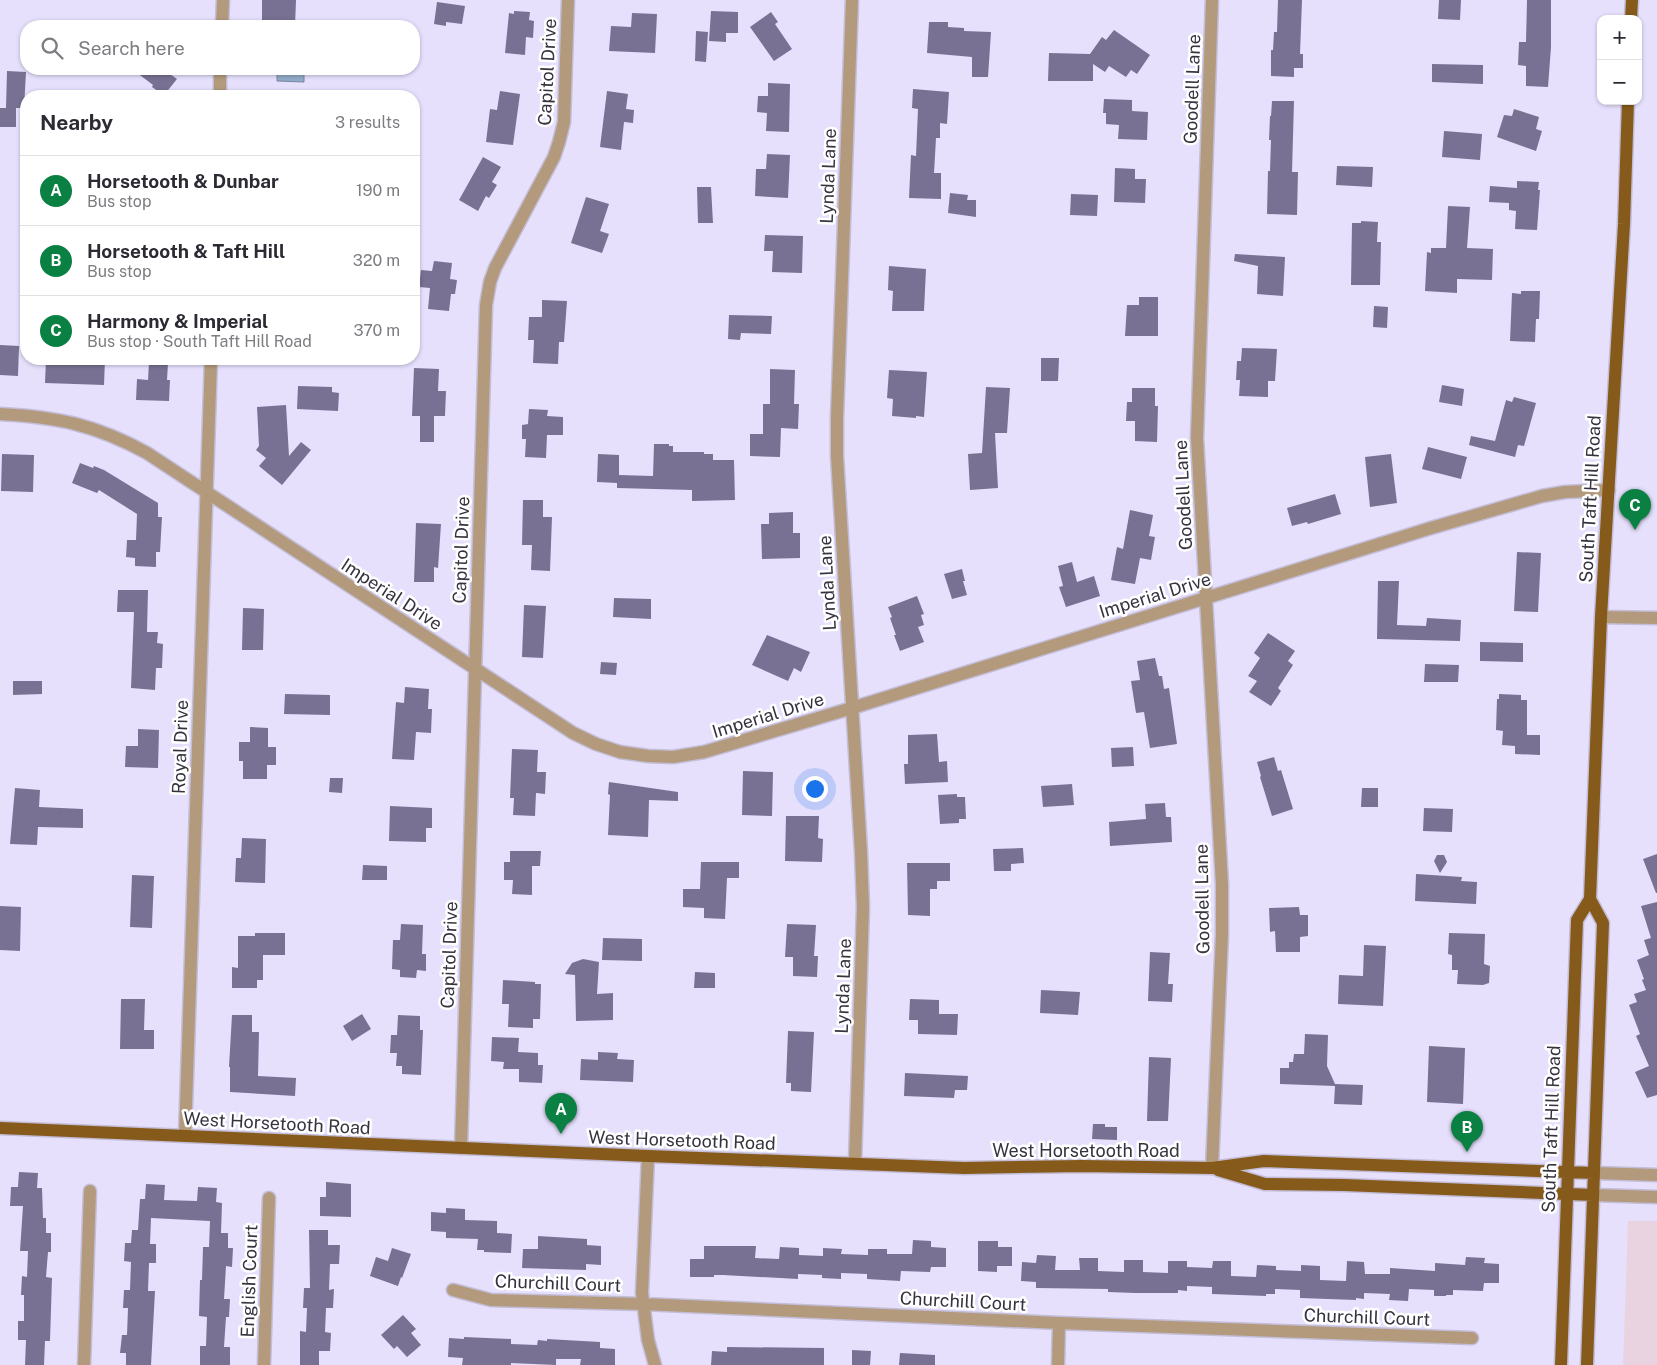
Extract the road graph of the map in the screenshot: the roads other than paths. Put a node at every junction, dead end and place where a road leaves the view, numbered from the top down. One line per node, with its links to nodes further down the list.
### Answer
1 (223, 0): 7 (street)
2 (568, 0): 18 (street, Capitol Drive)
3 (852, 0): 19 (street, Lynda Lane)
4 (1212, 0): 15 (street, Goodell Lane)
5 (1632, 0): 6 (main road)
6 (1631, 15)
7 (222, 20)
8 (220, 75): 9 (street)
9 (220, 90)
10 (1628, 105): 13 (main road, South Taft Hill Road)
11 (211, 365): 14 (street, Royal Drive)
12 (0, 414): 14 (street, Imperial Drive)
13 (1609, 490): 15 (street, Imperial Drive); 16 (main road, South Taft Hill Road)
14 (206, 492): 18 (street, Imperial Drive); 22 (street, Royal Drive)
15 (1206, 597): 19 (street, Imperial Drive); 26 (street, Goodell Lane)
16 (1601, 617): 17 (street); 20 (main road, South Taft Hill Road)
17 (1657, 618)
18 (476, 670): 19 (street, Imperial Drive); 23 (street, Capitol Drive)
19 (852, 708): 25 (street, Lynda Lane)
20 (1590, 899): 27 (main road, South Taft Hill Road); 28 (main road)
21 (0, 1128): 22 (main road, West Horsetooth Road)
22 (185, 1136): 23 (main road, West Horsetooth Road)
23 (460, 1148): 24 (main road, West Horsetooth Road)
24 (648, 1156): 25 (main road, West Horsetooth Road); 36 (street)
25 (855, 1163): 26 (main road, West Horsetooth Road)
26 (1212, 1168): 27 (main road, West Horsetooth Road); 31 (main road, West Horsetooth Road)
27 (1568, 1172): 28 (main road, West Horsetooth Road); 31 (main road, South Taft Hill Road)
28 (1594, 1173): 29 (street, West Horsetooth Road); 32 (main road)
29 (1657, 1175)
30 (90, 1191): 39 (street)
31 (1566, 1193): 32 (main road, West Horsetooth Road); 43 (main road, South Taft Hill Road)
32 (1593, 1195): 33 (street, West Horsetooth Road); 44 (main road)
33 (1657, 1197)
34 (270, 1198): 40 (street, English Court)
35 (453, 1290): 36 (street, Churchill Court)
36 (642, 1304): 37 (street, Churchill Court); 41 (street)
37 (1060, 1324): 38 (street, Churchill Court); 42 (street)
38 (1472, 1338)
39 (84, 1365)
40 (264, 1365)
41 (655, 1365)
42 (1058, 1365)
43 (1561, 1365)
44 (1588, 1365)

